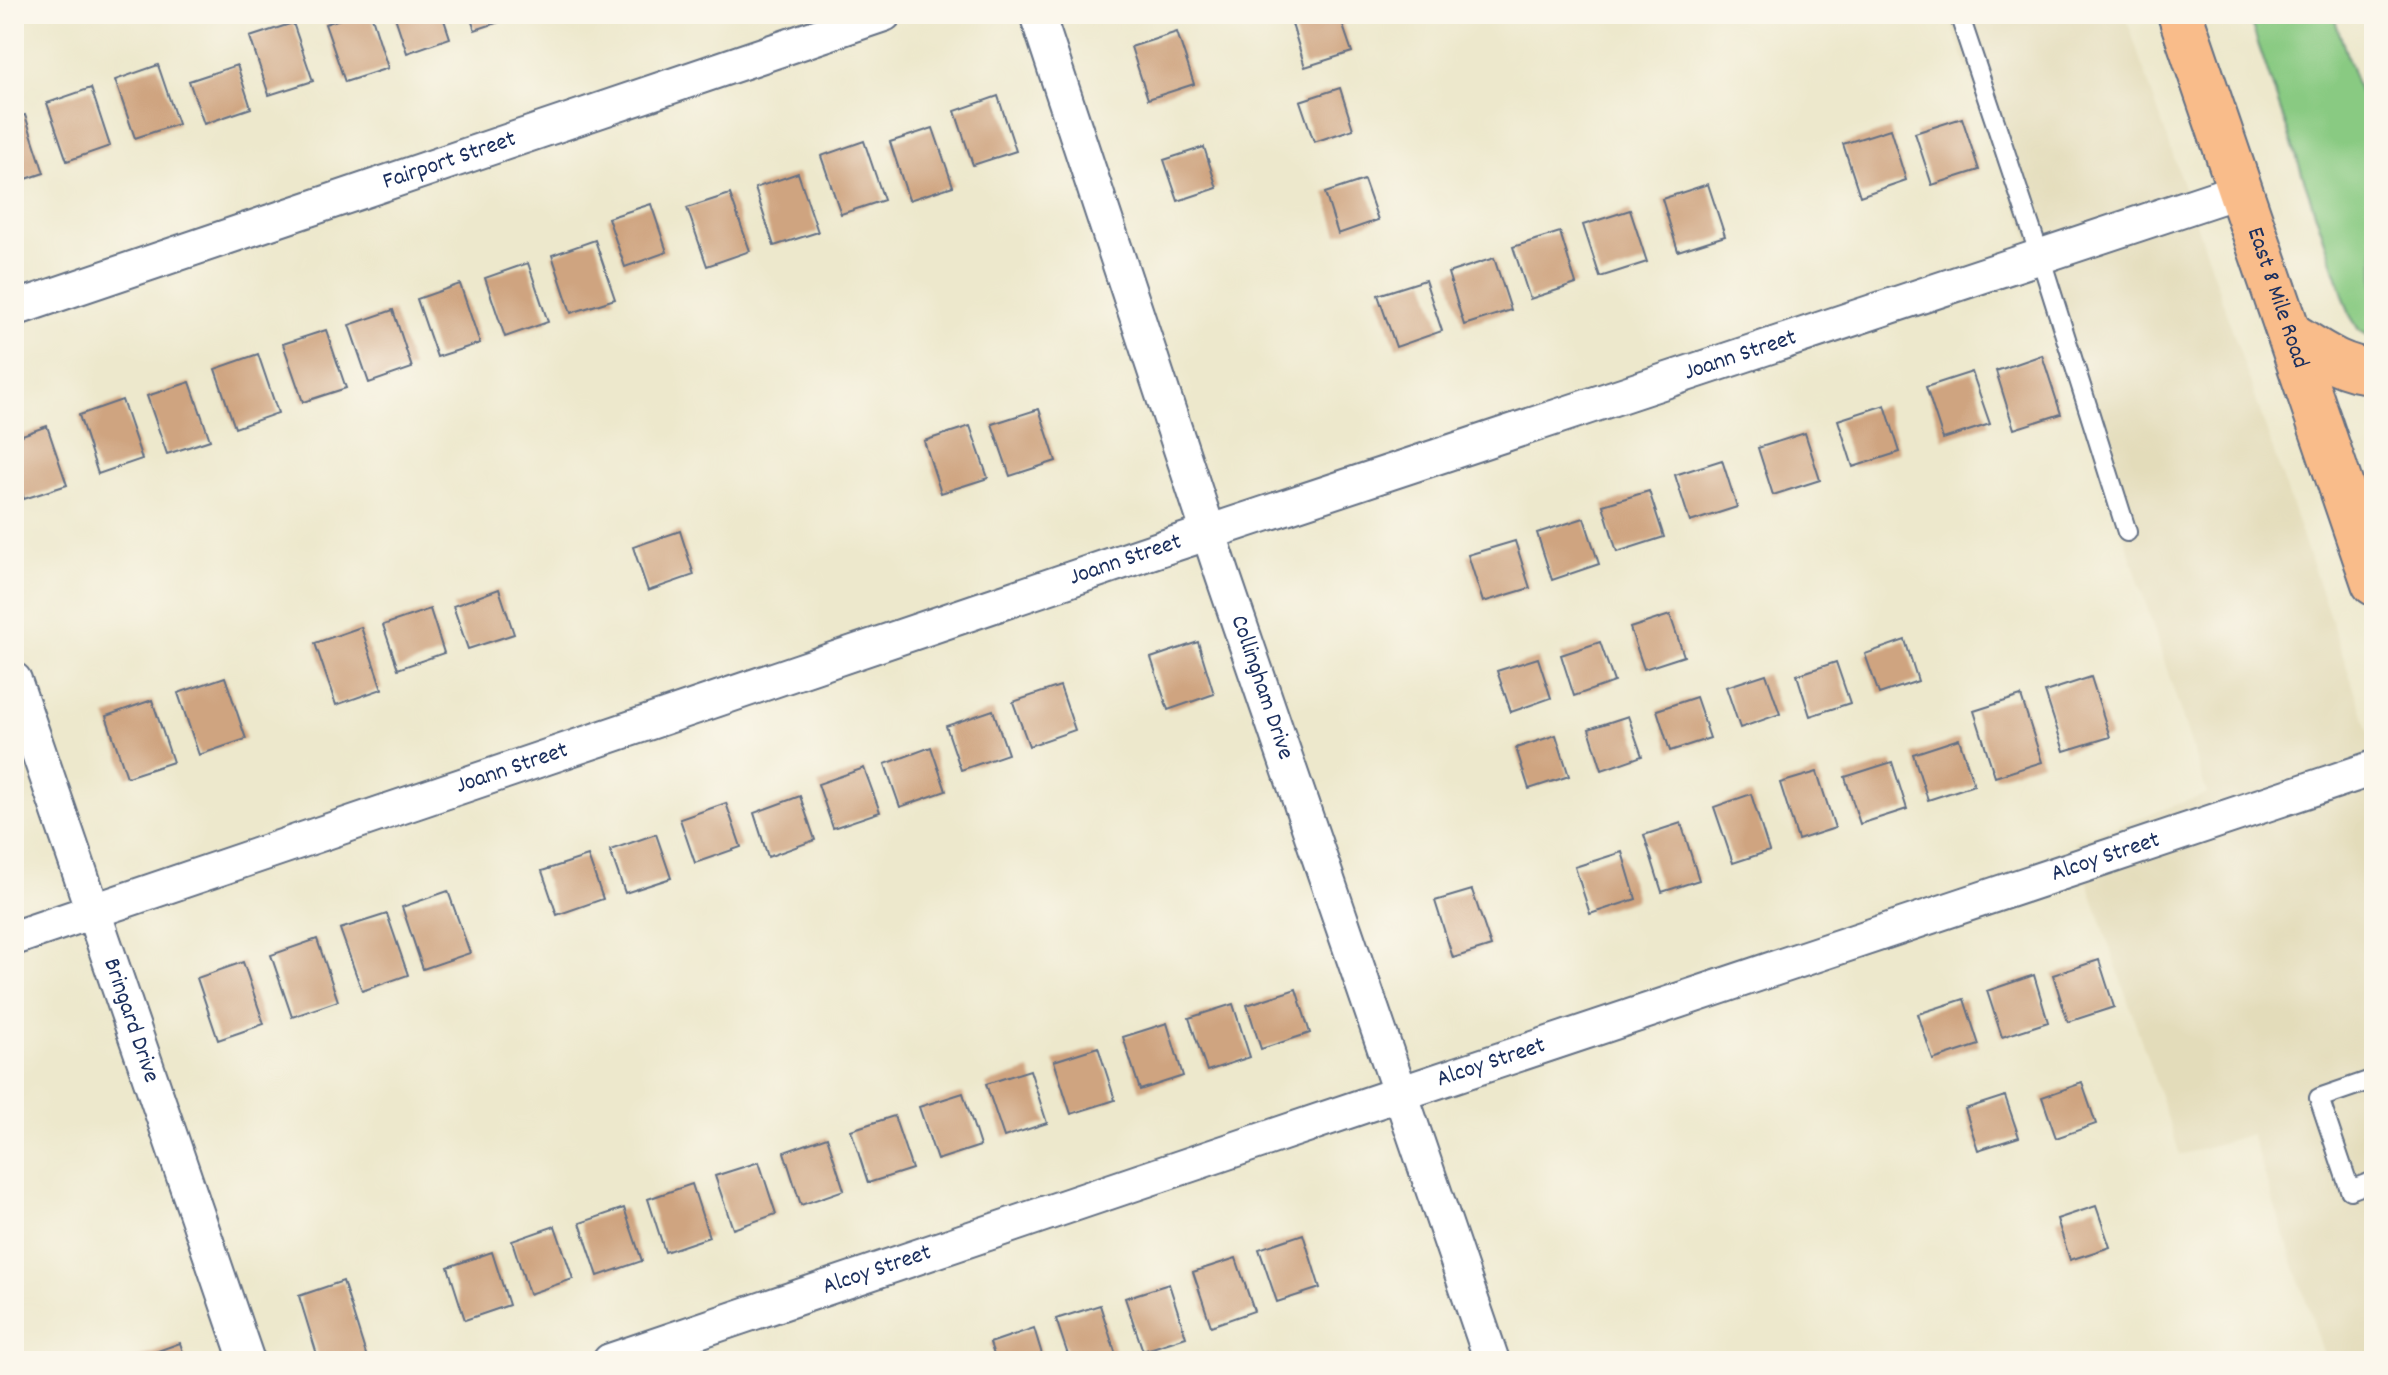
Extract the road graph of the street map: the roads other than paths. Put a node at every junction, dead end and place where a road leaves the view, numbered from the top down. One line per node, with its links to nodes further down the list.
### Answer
1 (884, 14): 7 (street, Fairport Street)
2 (1037, 14): 10 (street, Collingham Drive)
3 (1959, 14): 6 (lane)
4 (2180, 14): 5 (highway, East 8 Mile Road)
5 (2240, 190): 6 (street, Joann Street); 8 (highway, East 8 Mile Road)
6 (2040, 256): 10 (street, Joann Street); 11 (lane)
7 (14, 309)
8 (2290, 334): 9 (highway); 12 (highway, East 8 Mile Road)
9 (2374, 371)
10 (1208, 532): 15 (street, Joann Street); 18 (street, Collingham Drive)
11 (2127, 532)
12 (2374, 583)
13 (14, 680): 15 (street, Bringard Drive)
14 (2374, 768): 18 (street, Alcoy Street)
15 (93, 911): 16 (street, Joann Street); 20 (street, Bringard Drive)
16 (14, 938)
17 (2374, 1079): 19 (lane)
18 (1400, 1093): 21 (street, Alcoy Street); 22 (street, Collingham Drive)
19 (2374, 1181)
20 (247, 1361)
21 (610, 1361)
22 (1492, 1361)

